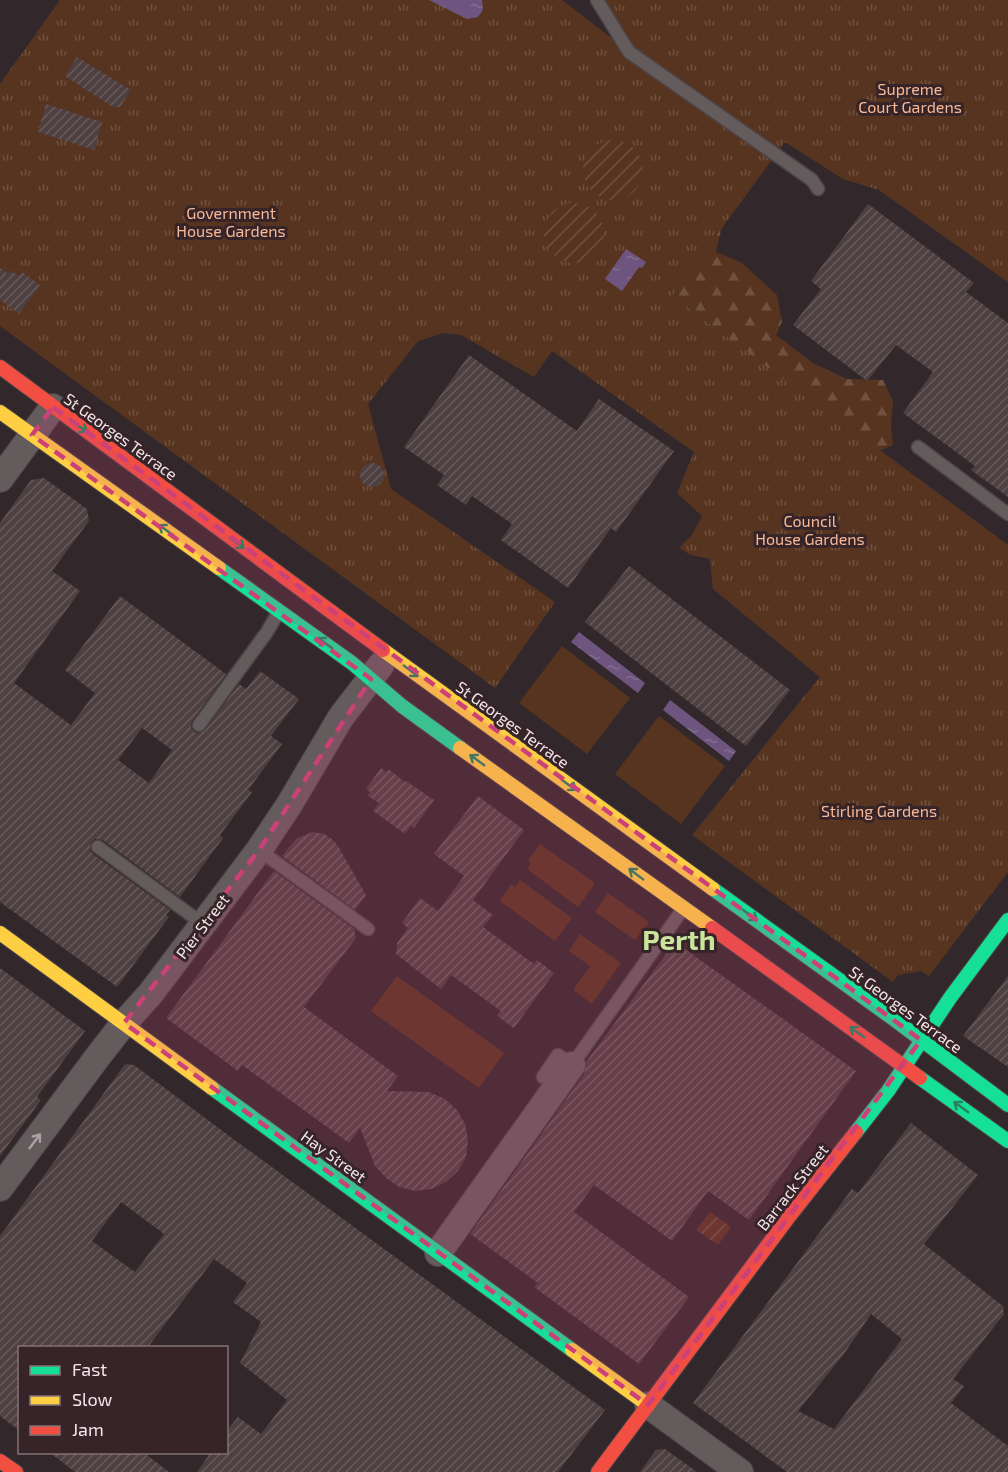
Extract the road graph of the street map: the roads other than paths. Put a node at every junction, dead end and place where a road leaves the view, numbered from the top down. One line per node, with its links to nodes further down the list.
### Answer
1 (597, 0): 2 (lane)
2 (818, 189)
3 (0, 366): 4 (main road, St Georges Terrace)
4 (53, 407): 6 (street); 11 (main road, St Georges Terrace, one-way to 11)
5 (0, 412): 6 (main road, St Georges Terrace)
6 (32, 435): 8 (street); 10 (main road, St Georges Terrace, one-way to 6)
7 (918, 447): 9 (lane)
8 (0, 479)
9 (1008, 514)
10 (279, 610): 12 (main road, St Georges Terrace, one-way to 10); 13 (lane)
11 (390, 654): 12 (street, Pier Street); 16 (main road, St Georges Terrace, one-way to 16)
12 (371, 679): 15 (street, Pier Street); 16 (main road, St Georges Terrace, one-way to 12)
13 (199, 725)
14 (99, 847): 18 (lane)
15 (259, 850): 18 (street, Pier Street); 19 (lane)
16 (693, 895): 22 (main road, St Georges Terrace, one-way to 22); 23 (lane); 24 (main road, St Georges Terrace, one-way to 16)
17 (1008, 920): 22 (main road, Barrack Street)
18 (203, 924): 21 (street, Pier Street)
19 (368, 929)
20 (0, 933): 21 (main road, Hay Street)
21 (124, 1023): 28 (street, Pier Street, one-way to 21); 29 (main road, Hay Street)
22 (921, 1040): 24 (main road, Barrack Street); 26 (main road, St Georges Terrace)
23 (572, 1065): 25 (lane); 29 (street)
24 (904, 1066): 27 (main road, St Georges Terrace, one-way to 24); 30 (main road, Barrack Street)
25 (543, 1077)
26 (1008, 1105)
27 (1008, 1142)
28 (0, 1188)
29 (438, 1253): 30 (main road, Hay Street)
30 (648, 1405): 33 (main road, Barrack Street); 34 (street)
31 (0, 1461): 32 (main road)
32 (16, 1472)
33 (598, 1472)
34 (740, 1472)

